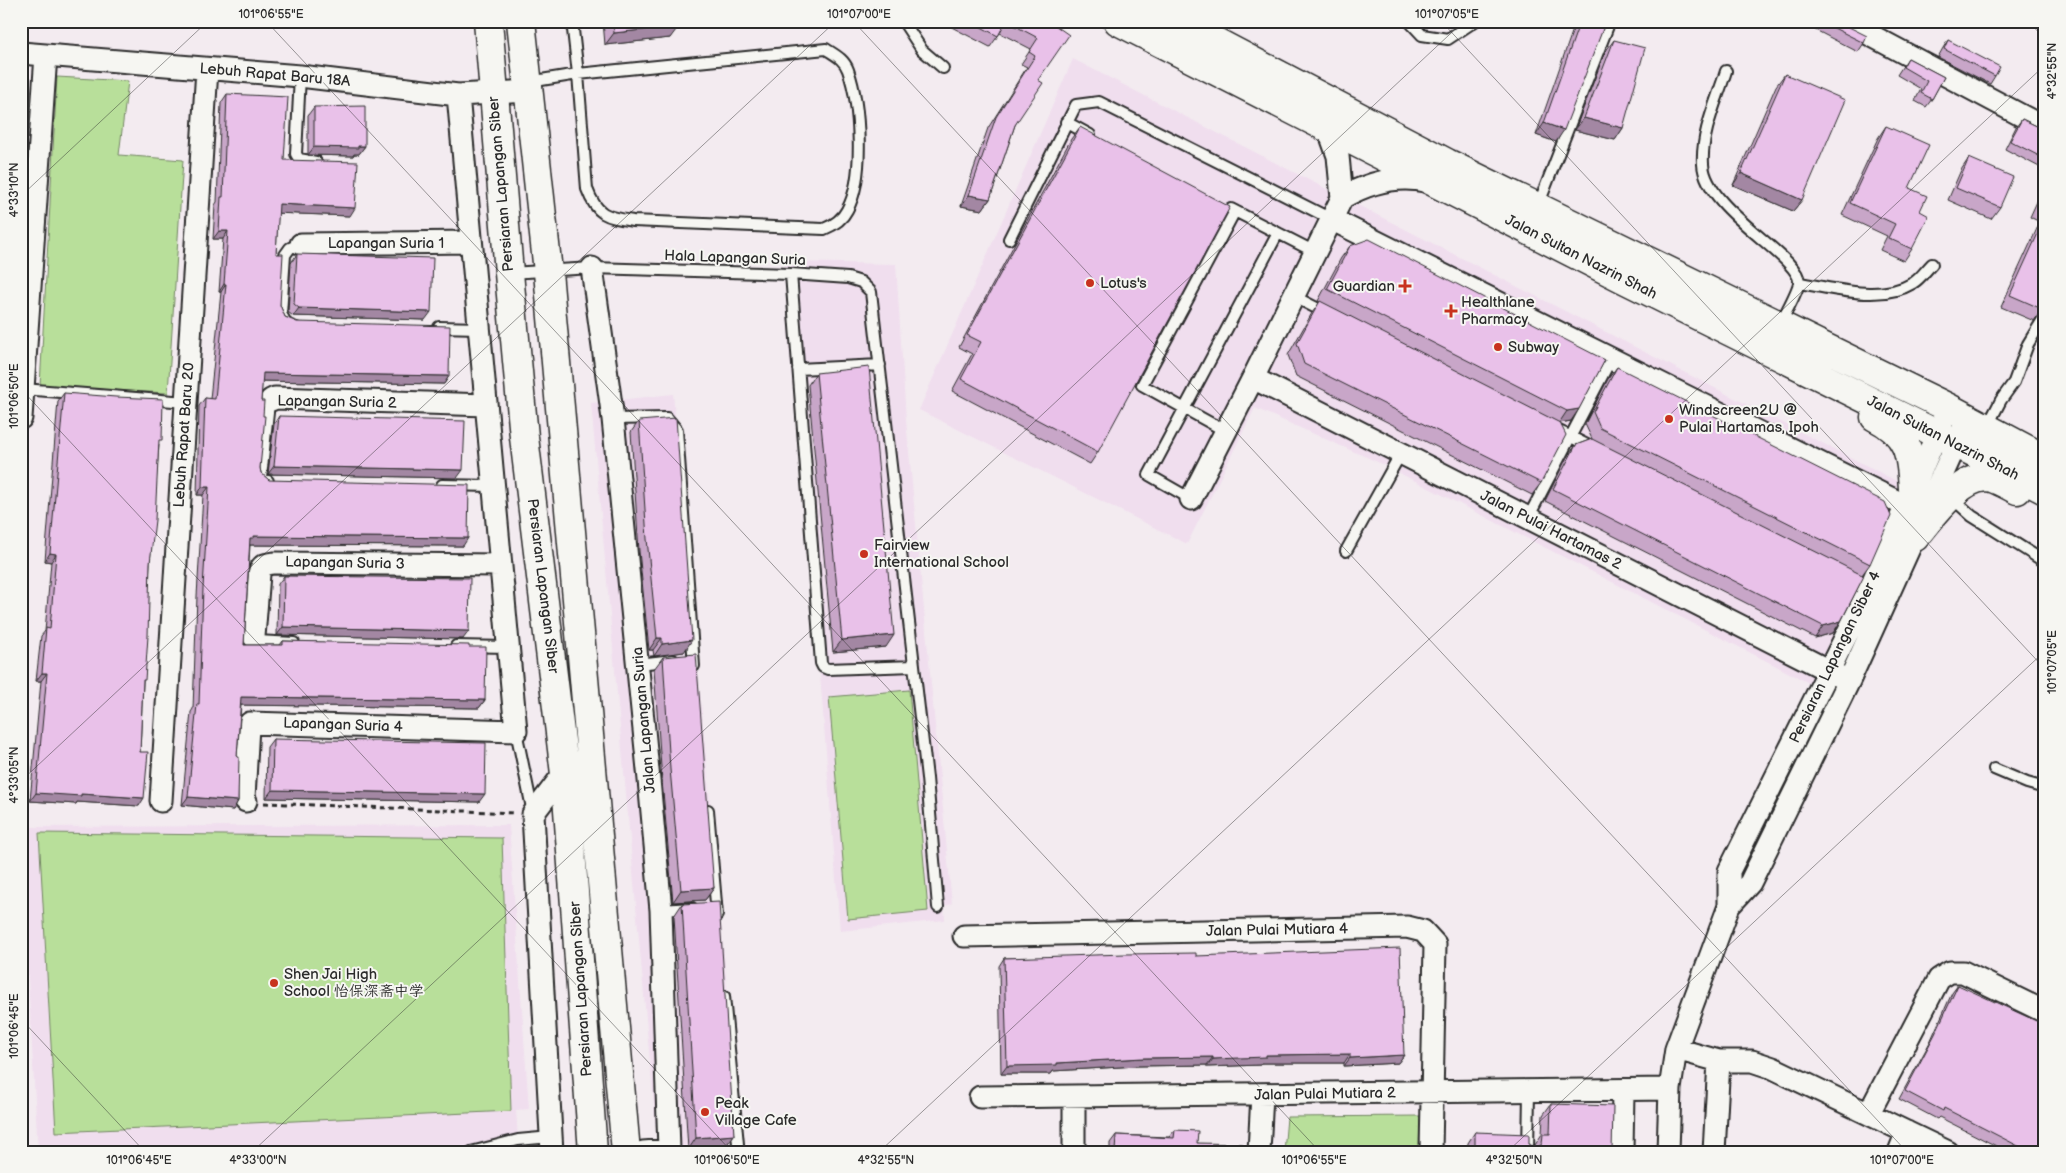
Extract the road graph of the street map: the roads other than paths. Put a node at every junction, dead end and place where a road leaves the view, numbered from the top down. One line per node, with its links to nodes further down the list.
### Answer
1 (488, 21): 19 (main road, Persiaran Lapangan Siber)
2 (521, 21): 18 (main road, Persiaran Lapangan Siber)
3 (572, 21): 16 (lane)
4 (903, 21): 13 (lane)
5 (1118, 21): 22 (main road, Jalan Sultan Nazrin Shah)
6 (1176, 21): 29 (main road, Jalan Sultan Nazrin Shah)
7 (1410, 21): 8 (lane)
8 (1475, 21)
9 (1610, 21): 29 (lane)
10 (1844, 21): 23 (street)
11 (21, 52): 12 (street, Lebuh Rapat Baru 18A)
12 (46, 55): 14 (street, Lebuh Rapat Baru 18A); 55 (street)
13 (943, 68)
14 (207, 69): 17 (street, Lebuh Rapat Baru 18A); 57 (street, Lebuh Rapat Baru 20)
15 (1726, 71): 42 (lane)
16 (578, 74): 16 (lane); 18 (lane)
17 (300, 76): 20 (street, Lebuh Rapat Baru 18A); 25 (lane)
18 (529, 87): 19 (street, Lebuh Rapat Baru 18A); 39 (main road, Persiaran Lapangan Siber)
19 (493, 94): 20 (street, Lebuh Rapat Baru 18A); 40 (main road, Persiaran Lapangan Siber)
20 (458, 95): 34 (street)
21 (1066, 122): 24 (lane); 31 (lane); 33 (lane)
22 (1328, 128): 26 (main road, Jalan Sultan Nazrin Shah); 27 (street)
23 (2045, 128)
24 (1100, 140)
25 (325, 162)
26 (1438, 184): 27 (street); 50 (main road, Jalan Sultan Nazrin Shah)
27 (1342, 198): 31 (street)
28 (1218, 202): 30 (lane)
29 (1537, 207): 47 (main road, Jalan Sultan Nazrin Shah)
30 (1235, 211): 32 (lane); 59 (lane)
31 (1331, 219): 36 (street); 51 (street)
32 (1278, 233): 36 (lane); 59 (lane)
33 (1009, 239)
34 (471, 242): 35 (street, Lapangan Suria 1); 49 (street)
35 (301, 244): 46 (lane)
36 (1315, 252): 43 (street)
37 (1932, 264): 42 (lane)
38 (592, 268): 39 (lane, Hala Lapangan Suria); 41 (lane, Hala Lapangan Suria); 62 (street, Jalan Lapangan Suria)
39 (548, 272): 40 (lane, Hala Lapangan Suria); 93 (main road, Persiaran Lapangan Siber)
40 (509, 273): 94 (main road, Persiaran Lapangan Siber)
41 (791, 274): 52 (lane, Hala Lapangan Suria); 53 (lane)
42 (1799, 283): 47 (lane)
43 (1293, 296): 45 (lane); 54 (street)
44 (2045, 316): 61 (lane)
45 (1336, 318)
46 (292, 323)
47 (1779, 326): 61 (main road, Jalan Sultan Nazrin Shah)
48 (430, 327): 49 (lane)
49 (479, 328): 58 (street)
50 (1732, 333): 66 (main road, Jalan Sultan Nazrin Shah); 75 (main road)
51 (1610, 359): 65 (lane); 75 (street)
52 (880, 365): 53 (lane); 89 (lane)
53 (798, 369): 89 (lane)
54 (1253, 378): 64 (street); 67 (street, Jalan Pulai Hartamas 2)
55 (23, 389): 57 (lane); 60 (street)
56 (271, 400): 58 (street, Lapangan Suria 2); 70 (lane, Lapangan Suria 2)
57 (186, 402): 100 (street, Lebuh Rapat Baru 20)
58 (486, 405): 72 (street)
59 (1185, 409): 64 (lane); 76 (lane)
60 (21, 418)
61 (1968, 418): 66 (street, Persiaran Lapangan Siber 4); 69 (main road, Jalan Sultan Nazrin Shah)
62 (612, 419): 87 (lane); 88 (street, Jalan Lapangan Suria)
63 (1544, 423): 65 (lane)
64 (1225, 432): 76 (street)
65 (1570, 436): 68 (lane); 78 (lane)
66 (1946, 439): 73 (main road, Jalan Sultan Nazrin Shah); 75 (street, Persiaran Lapangan Siber 4); 79 (street, Persiaran Lapangan Siber 4)
67 (1401, 453): 78 (street, Jalan Pulai Hartamas 2); 80 (lane)
68 (1606, 454)
69 (2045, 459)
70 (280, 482)
71 (435, 484): 72 (lane)
72 (494, 486): 82 (street)
73 (2045, 490)
74 (1950, 496): 77 (main road); 79 (main road); 81 (lane)
75 (1909, 498): 90 (street, Persiaran Lapangan Siber 4)
76 (1191, 499)
77 (2045, 505)
78 (1528, 518): 90 (street, Jalan Pulai Hartamas 2)
79 (1915, 537): 92 (street, Persiaran Lapangan Siber 4)
80 (1346, 551)
81 (2045, 562)
82 (501, 565): 83 (street, Lapangan Suria 3); 86 (street)
83 (254, 637): 84 (lane)
84 (302, 643)
85 (450, 646): 86 (lane)
86 (508, 647): 95 (street)
87 (694, 658): 88 (lane); 91 (lane)
88 (639, 664): 106 (street, Jalan Lapangan Suria)
89 (914, 666): 105 (lane)
90 (1828, 671): 92 (street, Jalan Pulai Hartamas 2); 104 (street, Persiaran Lapangan Siber 4)
91 (696, 678)
92 (1849, 681): 104 (street, Persiaran Lapangan Siber 4)
93 (588, 724): 94 (main road); 126 (main road, Persiaran Lapangan Siber)
94 (561, 730): 97 (main road, Persiaran Lapangan Siber)
95 (516, 731): 101 (street, Lapangan Suria 4); 102 (lane)
96 (1994, 769): 98 (lane)
97 (565, 772): 102 (street); 125 (main road, Persiaran Lapangan Siber)
98 (2045, 788)
99 (706, 797): 103 (lane)
100 (162, 801)
101 (246, 801)
102 (533, 814): 122 (street)
103 (716, 906): 106 (lane); 107 (lane)
104 (1729, 906): 111 (street, Persiaran Lapangan Siber 4)
105 (938, 907)
106 (660, 910): 123 (street, Jalan Lapangan Suria)
107 (718, 926)
108 (964, 936): 116 (street, Jalan Pulai Mutiara 4)
109 (724, 986): 128 (lane)
110 (2045, 1012): 120 (street)
111 (1676, 1049): 112 (street); 113 (street, Persiaran Lapangan Siber 4)
112 (1719, 1061): 120 (street); 135 (street)
113 (1670, 1089): 114 (street, Jalan Pulai Mutiara 2); 134 (street, Persiaran Lapangan Siber 4)
114 (1623, 1090): 115 (street, Jalan Pulai Mutiara 2); 133 (street)
115 (1529, 1091): 116 (street, Jalan Pulai Mutiara 2); 132 (lane)
116 (1433, 1092): 117 (street, Jalan Pulai Mutiara 2); 131 (street, Jalan Pulai Mutiara 4)
117 (1262, 1094): 118 (street, Jalan Pulai Mutiara 2); 130 (street)
118 (1074, 1096): 119 (street, Jalan Pulai Mutiara 2); 129 (street)
119 (980, 1097)
120 (1869, 1113): 121 (street)
121 (1907, 1132): 136 (street); 137 (street)
122 (552, 1145): 124 (lane)
123 (669, 1151): 127 (street, Jalan Lapangan Suria)
124 (471, 1152)
125 (594, 1152)
126 (626, 1152)
127 (644, 1152)
128 (735, 1152)
129 (1074, 1152)
130 (1260, 1152)
131 (1431, 1152)
132 (1528, 1152)
133 (1622, 1152)
134 (1668, 1152)
135 (1714, 1152)
136 (1899, 1152)
137 (1948, 1152)

